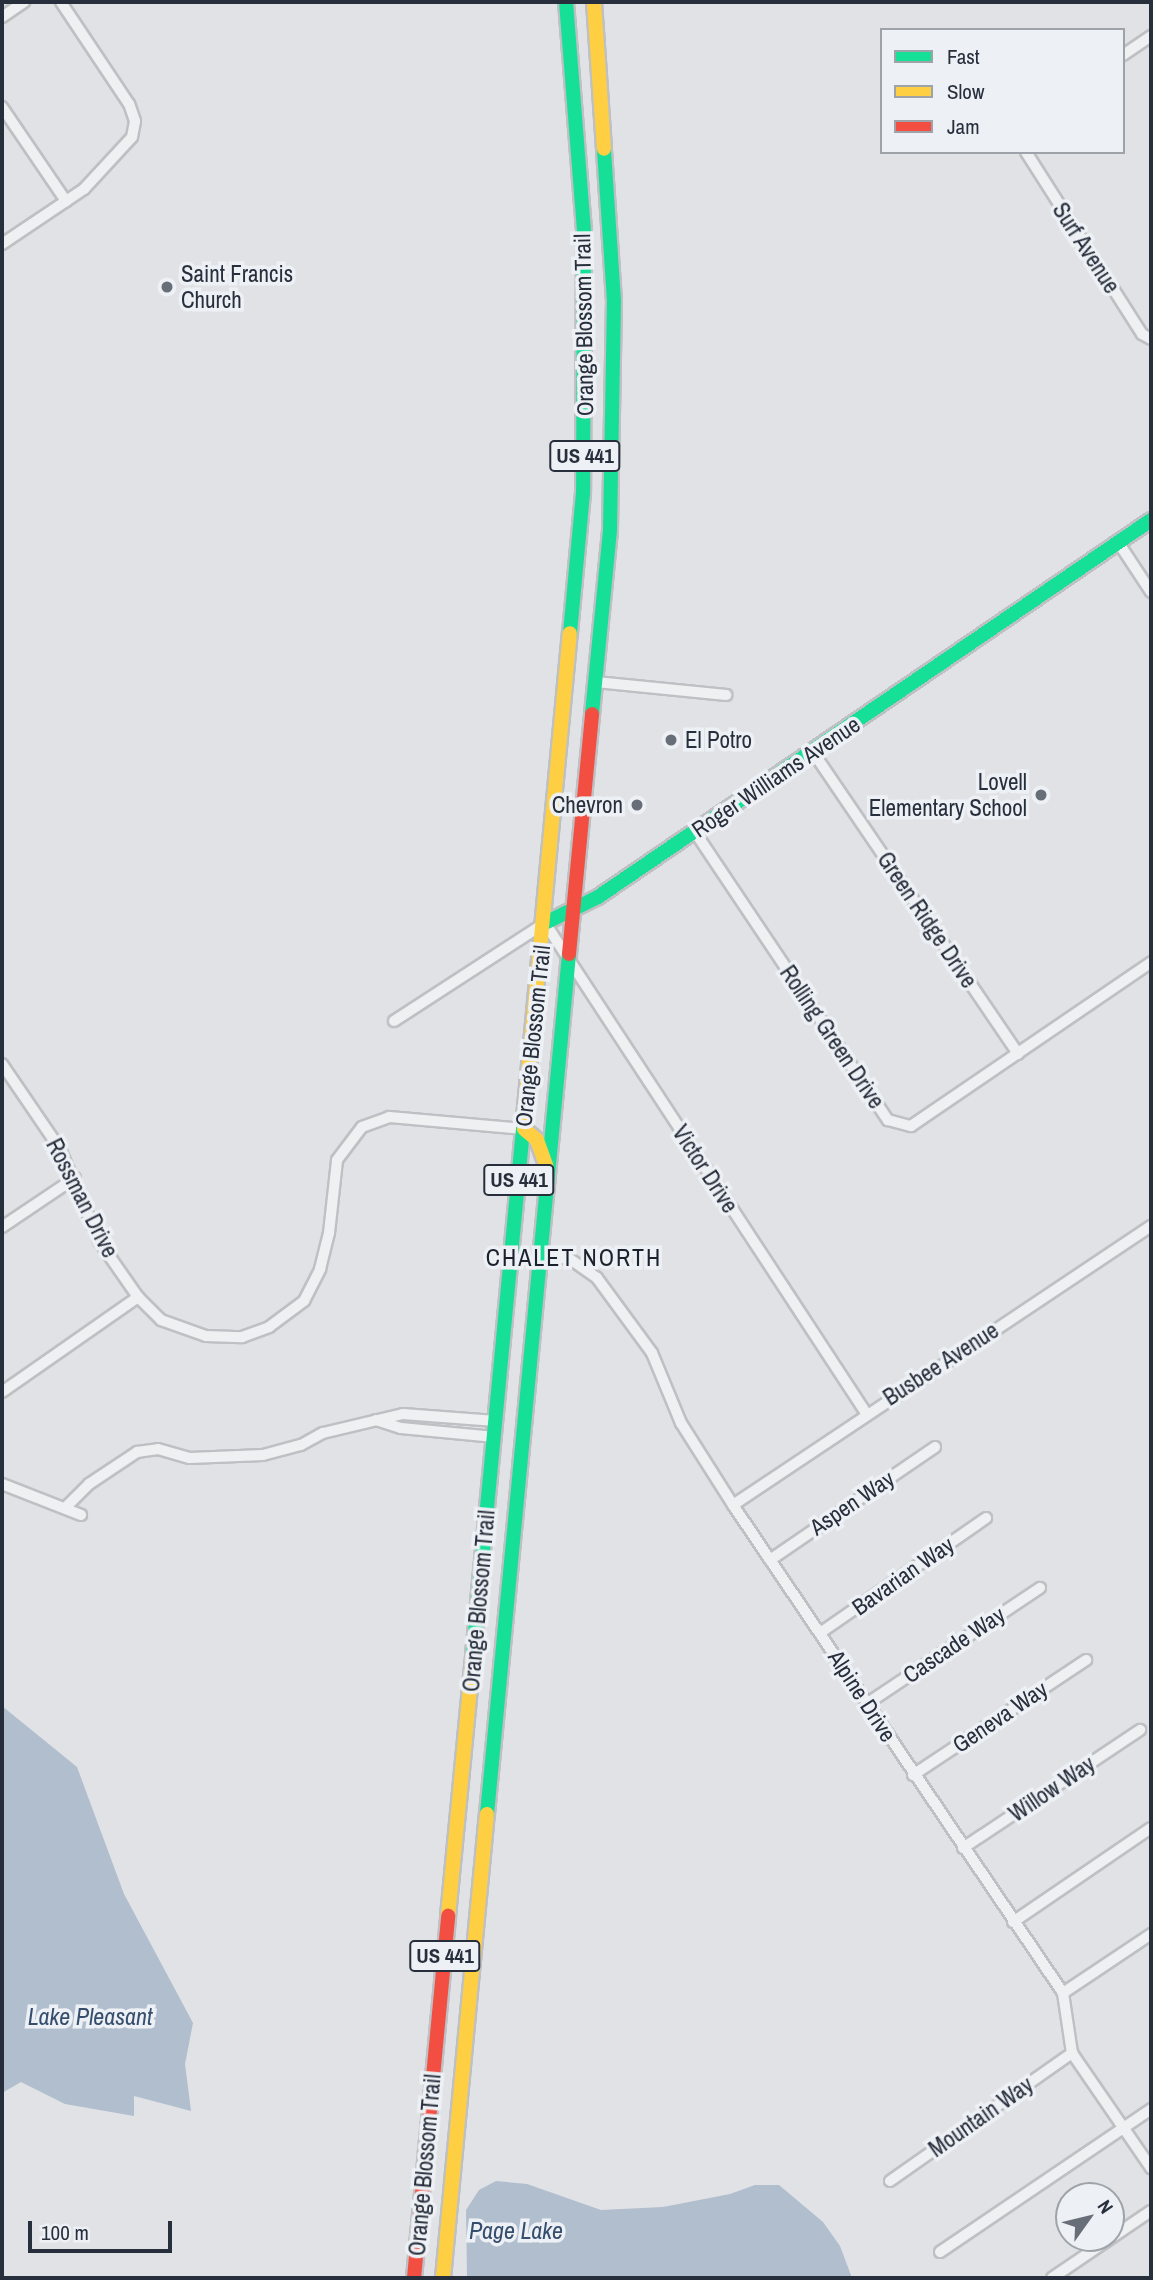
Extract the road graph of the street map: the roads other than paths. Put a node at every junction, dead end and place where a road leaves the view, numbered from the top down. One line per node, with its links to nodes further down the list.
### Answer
1 (24, 2): 5 (street)
2 (61, 2): 12 (street)
3 (594, 2): 4 (main road); 10 (main road, Orange Blossom Trail / US 441)
4 (566, 4): 11 (main road, Orange Blossom Trail / US 441)
5 (2, 17)
6 (1151, 36): 7 (street)
7 (1125, 54)
8 (2, 107): 12 (street)
9 (1027, 154): 14 (street, Surf Avenue)
10 (607, 172): 11 (main road); 16 (main road, Orange Blossom Trail / US 441)
11 (580, 174): 15 (main road, Orange Blossom Trail / US 441)
12 (66, 201): 13 (street)
13 (2, 244)
14 (1151, 340)
15 (586, 428): 16 (main road); 20 (main road, Orange Blossom Trail / US 441)
16 (614, 428): 21 (main road, Orange Blossom Trail / US 441)
17 (1151, 520): 18 (main road, Roger Williams Avenue)
18 (1118, 542): 19 (street); 23 (main road, Roger Williams Avenue)
19 (1151, 592)
20 (568, 679): 21 (main road); 26 (main road, Orange Blossom Trail / US 441)
21 (596, 682): 22 (street); 25 (main road, Orange Blossom Trail / US 441)
22 (726, 695)
23 (813, 752): 24 (main road, Roger Williams Avenue); 30 (street, Green Ridge Drive)
24 (695, 832): 25 (main road, Roger Williams Avenue); 30 (street, Rolling Green Drive)
25 (574, 909): 26 (main road, Roger Williams Avenue); 28 (main road, Orange Blossom Trail / US 441)
26 (544, 923): 28 (street, Victor Drive); 29 (street, Roger Williams Avenue); 32 (main road, Orange Blossom Trail / US 441)
27 (1151, 962): 30 (street, Rolling Green Drive)
28 (569, 964): 33 (main road, Orange Blossom Trail / US 441); 40 (street, Victor Drive)
29 (394, 1021)
30 (1018, 1054)
31 (2, 1064): 34 (street, Rossman Drive)
32 (524, 1129): 33 (main road); 38 (street, Rossman Drive); 42 (main road, Orange Blossom Trail / US 441)
33 (549, 1174): 37 (main road, Orange Blossom Trail / US 441)
34 (75, 1178): 36 (street); 38 (street, Rossman Drive)
35 (1151, 1226): 40 (street, Busbee Avenue)
36 (2, 1227)
37 (541, 1255): 46 (street, Alpine Drive); 55 (main road, Orange Blossom Trail / US 441)
38 (138, 1297): 39 (street)
39 (2, 1392)
40 (866, 1413): 46 (street, Busbee Avenue)
41 (372, 1419): 42 (street); 43 (street); 47 (street)
42 (496, 1421): 43 (main road, Orange Blossom Trail / US 441)
43 (495, 1437): 54 (main road, Orange Blossom Trail / US 441)
44 (935, 1447): 50 (street, Aspen Way)
45 (2, 1484): 47 (street)
46 (733, 1505): 50 (street, Alpine Drive)
47 (66, 1507): 48 (street)
48 (81, 1516)
49 (986, 1518): 52 (street, Bavarian Way)
50 (770, 1560): 52 (street, Alpine Drive)
51 (1040, 1588): 56 (street, Cascade Way)
52 (820, 1633): 56 (street, Alpine Drive)
53 (1086, 1660): 58 (street, Geneva Way)
54 (472, 1677): 55 (main road); 71 (main road, Orange Blossom Trail / US 441)
55 (500, 1680): 72 (main road, Orange Blossom Trail / US 441)
56 (868, 1703): 58 (street, Alpine Drive)
57 (1140, 1730): 60 (street, Willow Way)
58 (913, 1775): 60 (street, Alpine Drive)
59 (1151, 1828): 61 (street)
60 (963, 1849): 61 (street, Alpine Drive)
61 (1013, 1922): 63 (street, Alpine Drive)
62 (1151, 1934): 63 (street)
63 (1063, 1993): 64 (street, Alpine Drive)
64 (1072, 2053): 66 (street, Alpine Drive); 68 (street, Mountain Way)
65 (1151, 2109): 66 (street)
66 (1125, 2127): 67 (street, Alpine Drive); 70 (street)
67 (1151, 2168)
68 (890, 2181)
69 (1151, 2211): 73 (street)
70 (940, 2252)
71 (414, 2278)
72 (443, 2278)
73 (1052, 2278)

